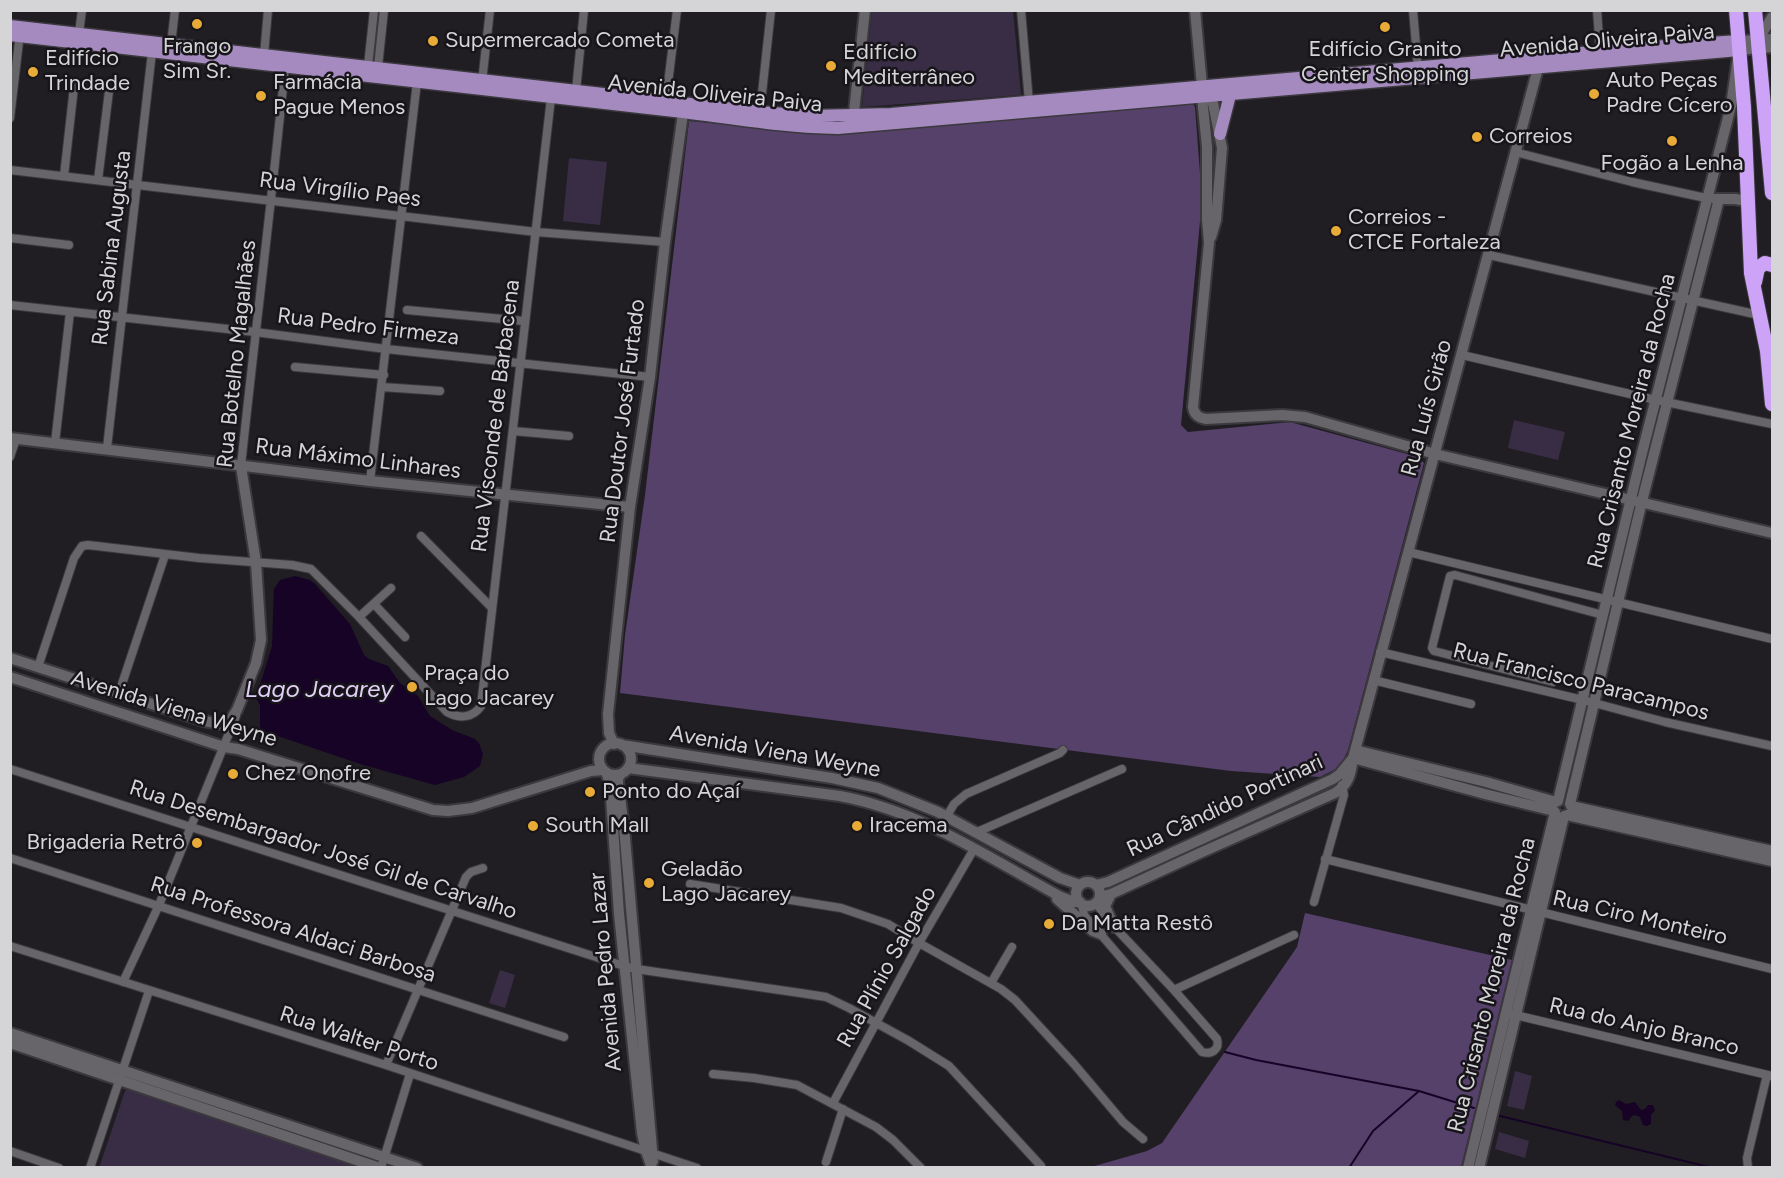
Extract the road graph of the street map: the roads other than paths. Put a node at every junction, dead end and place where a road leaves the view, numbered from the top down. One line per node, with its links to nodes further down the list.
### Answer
1 (82, 10): 19 (street)
2 (175, 10): 21 (street)
3 (268, 10): 26 (street)
4 (374, 10): 27 (street)
5 (384, 10): 27 (street)
6 (490, 10): 32 (street)
7 (584, 10): 35 (street)
8 (677, 10): 39 (street)
9 (771, 10): 42 (street)
10 (865, 10): 44 (street)
11 (1021, 10): 40 (street)
12 (1196, 10): 36 (street)
13 (1413, 10): 30 (street)
14 (1597, 10): 25 (street)
15 (1736, 10): 23 (highway)
16 (1755, 10): 22 (highway)
17 (1773, 17): 22 (street)
18 (15, 31): 19 (main road, Avenida Oliveira Paiva); 24 (main road, Avenida Oliveira Paiva); 43 (street)
19 (79, 33): 21 (main road, Avenida Oliveira Paiva)
20 (1773, 39): 22 (street)
21 (171, 44): 26 (main road, Avenida Oliveira Paiva)
22 (1763, 45): 23 (street); 53 (highway)
23 (1739, 46): 25 (main road, Avenida Oliveira Paiva); 29 (main road, Avenida Oliveira Paiva); 54 (street, Rua Crisanto Moreira da Rocha); 57 (highway)
24 (152, 52): 28 (main road, Avenida Oliveira Paiva); 52 (street, Rua Sabina Augusta)
25 (1600, 52): 30 (main road, Avenida Oliveira Paiva)
26 (264, 55): 27 (main road, Avenida Oliveira Paiva)
27 (373, 66): 32 (main road, Avenida Oliveira Paiva)
28 (285, 67): 31 (main road, Avenida Oliveira Paiva); 56 (street, Rua Botelho Magalhães)
29 (1539, 68): 37 (main road, Avenida Oliveira Paiva); 48 (street, Rua Luís Girão)
30 (1418, 69): 36 (main road, Avenida Oliveira Paiva)
31 (417, 82): 32 (main road, Avenida Oliveira Paiva); 58 (street)
32 (482, 84): 35 (main road, Avenida Oliveira Paiva); 38 (main road, Avenida Oliveira Paiva)
33 (74, 87): 50 (street)
34 (109, 91): 51 (street)
35 (576, 91): 39 (main road, Avenida Oliveira Paiva)
36 (1204, 93): 37 (main road, Avenida Oliveira Paiva); 40 (main road, Avenida Oliveira Paiva); 44 (main road, Avenida Oliveira Paiva); 45 (street); 46 (street)
37 (1230, 95): 45 (main road)
38 (551, 98): 41 (main road, Avenida Oliveira Paiva); 59 (street, Rua Visconde de Barbacena)
39 (666, 100): 41 (main road, Avenida Oliveira Paiva)
40 (1029, 102): 44 (main road, Avenida Oliveira Paiva)
41 (683, 107): 42 (main road, Avenida Oliveira Paiva); 44 (main road, Avenida Oliveira Paiva); 61 (street, Rua Doutor José Furtado)
42 (760, 112): 44 (main road, Avenida Oliveira Paiva)
43 (10, 118)
44 (853, 121)
45 (1220, 134): 47 (street)
46 (1207, 147): 47 (street); 62 (street)
47 (1222, 148): 62 (street)
48 (1515, 152): 54 (street); 64 (street, Rua Luís Girão)
49 (10, 170): 50 (street, Rua Virgílio Paes)
50 (64, 176): 51 (street, Rua Virgílio Paes)
51 (98, 180): 52 (street, Rua Virgílio Paes)
52 (138, 184): 56 (street, Rua Virgílio Paes); 73 (street, Rua Sabina Augusta)
53 (1773, 194)
54 (1706, 198): 55 (street); 67 (street, Rua Crisanto Moreira da Rocha)
55 (1719, 199): 57 (street); 68 (street, Rua Crisanto Moreira da Rocha)
56 (272, 200): 58 (street, Rua Virgílio Paes); 75 (street, Rua Botelho Magalhães)
57 (1747, 201): 66 (highway)
58 (401, 215): 59 (street, Rua Virgílio Paes); 76 (street)
59 (536, 232): 61 (street, Rua Virgílio Paes); 74 (street, Rua Visconde de Barbacena)
60 (10, 238): 63 (street)
61 (665, 242): 81 (street, Rua Doutor José Furtado)
62 (1209, 243): 92 (street)
63 (69, 245)
64 (1489, 255): 67 (street); 77 (street, Rua Luís Girão)
65 (1773, 265): 66 (highway)
66 (1755, 291): 72 (highway)
67 (1683, 299): 68 (street); 84 (street, Rua Crisanto Moreira da Rocha)
68 (1694, 301): 72 (street); 84 (street, Rua Crisanto Moreira da Rocha)
69 (10, 305): 71 (street, Rua Pedro Firmeza)
70 (407, 310): 74 (street)
71 (70, 312): 73 (street, Rua Pedro Firmeza); 90 (street)
72 (1759, 315): 85 (highway)
73 (122, 318): 75 (street, Rua Pedro Firmeza); 91 (street, Rua Sabina Augusta)
74 (524, 321): 78 (street, Rua Visconde de Barbacena)
75 (255, 332): 76 (street, Rua Pedro Firmeza); 94 (street, Rua Botelho Magalhães)
76 (386, 349): 78 (street, Rua Pedro Firmeza); 80 (street)
77 (1462, 355): 84 (street); 92 (street, Rua Luís Girão)
78 (520, 363): 81 (street, Rua Pedro Firmeza); 87 (street, Rua Visconde de Barbacena)
79 (295, 367): 80 (street)
80 (384, 375): 82 (street)
81 (650, 377): 98 (street, Rua Doutor José Furtado)
82 (382, 387): 83 (street); 95 (street)
83 (440, 391)
84 (1661, 402): 86 (street); 97 (street, Rua Crisanto Moreira da Rocha)
85 (1773, 404)
86 (1773, 424)
87 (513, 431): 88 (street); 96 (street, Rua Visconde de Barbacena)
88 (569, 436)
89 (14, 438): 90 (street, Rua Máximo Linhares); 93 (street)
90 (55, 443): 91 (street, Rua Máximo Linhares)
91 (107, 448): 94 (street, Rua Máximo Linhares)
92 (1435, 454): 97 (street); 101 (street, Rua Luís Girão)
93 (10, 457)
94 (242, 465): 95 (street, Rua Máximo Linhares); 103 (street, Rua Botelho Magalhães)
95 (370, 481): 96 (street, Rua Máximo Linhares)
96 (504, 496): 98 (street, Rua Máximo Linhares); 107 (street, Rua Visconde de Barbacena)
97 (1637, 500): 99 (street); 105 (street, Rua Crisanto Moreira da Rocha)
98 (630, 507): 123 (street, Rua Doutor José Furtado)
99 (1773, 533)
100 (421, 536): 107 (street)
101 (1408, 552): 105 (street); 112 (street, Rua Luís Girão)
102 (165, 555): 103 (street); 114 (street); 118 (street)
103 (256, 563): 109 (street); 122 (street, Rua Botelho Magalhães)
104 (391, 588): 106 (street)
105 (1612, 601): 108 (street, Rua Crisanto Moreira da Rocha); 111 (street); 120 (street, Rua Crisanto Moreira da Rocha)
106 (375, 604): 109 (street); 110 (street)
107 (492, 608): 109 (street, Rua Visconde de Barbacena)
108 (1603, 615): 117 (street); 119 (street, Rua Crisanto Moreira da Rocha)
109 (359, 616)
110 (405, 637)
111 (1773, 639)
112 (1380, 652): 116 (street, Rua Luís Girão); 119 (street, Rua Francisco Paracampos)
113 (10, 658): 114 (street, Avenida Viena Weyne)
114 (39, 667): 118 (street, Avenida Viena Weyne)
115 (10, 678): 125 (street, Avenida Viena Weyne)
116 (1373, 680): 121 (street); 127 (street, Rua Luís Girão)
117 (1553, 682)
118 (119, 693): 122 (street, Avenida Viena Weyne)
119 (1583, 700): 120 (street, Rua Francisco Paracampos); 135 (street, Rua Crisanto Moreira da Rocha)
120 (1595, 703): 124 (street, Rua Francisco Paracampos); 135 (street, Rua Crisanto Moreira da Rocha)
121 (1471, 705)
122 (237, 710): 125 (street, Rua Botelho Magalhães)
123 (618, 745): 130 (street); 131 (street); 134 (street, Avenida Viena Weyne)
124 (1773, 746)
125 (224, 747): 130 (street, Avenida Viena Weyne); 138 (street, Rua Botelho Magalhães)
126 (1063, 750): 136 (street)
127 (1354, 754): 132 (street, Rua Cândido Portinari); 133 (street, Rua Cândido Portinari); 135 (street)
128 (10, 769): 138 (street, Rua Desembargador José Gil de Carvalho)
129 (1122, 769): 140 (street)
130 (605, 771): 131 (street); 149 (street, Avenida Pedro Lazar)
131 (625, 771): 137 (street, Avenida Viena Weyne); 149 (street, Avenida Pedro Lazar)
132 (1339, 775): 133 (street); 142 (street, Rua Cândido Portinari)
133 (1343, 788): 142 (street, Rua Cândido Portinari); 146 (street)
134 (913, 800): 136 (street, Avenida Viena Weyne); 137 (street)
135 (1562, 808): 141 (street); 159 (street, Rua Crisanto Moreira da Rocha)
136 (943, 814): 139 (street); 140 (street, Avenida Viena Weyne)
137 (908, 817): 139 (street, Avenida Viena Weyne)
138 (191, 826): 157 (street, Rua Botelho Magalhães); 158 (street, Rua Desembargador José Gil de Carvalho)
139 (930, 826): 143 (street, Avenida Viena Weyne)
140 (977, 832): 151 (street, Avenida Viena Weyne)
141 (1688, 837): 144 (street); 147 (street)
142 (1198, 847): 152 (street, Rua Cândido Portinari); 154 (street, Rua Cândido Portinari)
143 (974, 849): 153 (street, Avenida Viena Weyne); 163 (street, Rua Plínio Salgado)
144 (1773, 851)
145 (10, 858): 157 (street, Rua Professora Aldaci Barbosa)
146 (1325, 859): 155 (street); 159 (street, Rua Ciro Monteiro)
147 (1773, 861)
148 (483, 868): 158 (street)
149 (623, 883): 166 (street, Avenida Pedro Lazar); 167 (street, Avenida Pedro Lazar)
150 (690, 884): 163 (street)
151 (1080, 885): 152 (street); 156 (street)
152 (1096, 885): 154 (street)
153 (1051, 892): 156 (street, Avenida Viena Weyne); 161 (street)
154 (1102, 898): 156 (street); 160 (street); 160 (street)
155 (1314, 902)
156 (1081, 903): 161 (street)
157 (159, 905): 169 (street, Rua Botelho Magalhães); 171 (street, Rua Professora Aldaci Barbosa)
158 (453, 910): 166 (street, Rua Desembargador José Gil de Carvalho); 171 (street)
159 (1536, 912): 168 (street, Rua Ciro Monteiro); 174 (street, Rua Crisanto Moreira da Rocha)
160 (1114, 927): 172 (street)
161 (1101, 934): 172 (street)
162 (1294, 935): 172 (street)
163 (919, 944): 170 (street); 175 (street, Rua Plínio Salgado)
164 (10, 946): 169 (street, Rua Walter Porto)
165 (1011, 947): 170 (street)
166 (624, 966): 167 (street, Rua Desembargador José Gil de Carvalho); 178 (street, Avenida Pedro Lazar)
167 (636, 969): 175 (street, Rua Desembargador José Gil de Carvalho); 178 (street, Avenida Pedro Lazar)
168 (1773, 969)
169 (123, 982): 173 (street, Rua Walter Porto)
170 (991, 983): 187 (street)
171 (417, 990): 177 (street, Rua Professora Aldaci Barbosa); 180 (street)
172 (1174, 990)
173 (149, 991): 180 (street, Rua Walter Porto); 181 (street)
174 (1512, 1014): 184 (street, Rua do Anjo Branco); 199 (street, Rua Crisanto Moreira da Rocha); 200 (street, Rua Crisanto Moreira da Rocha)
175 (875, 1023): 185 (street, Rua Plínio Salgado); 192 (street, Rua Desembargador José Gil de Carvalho)
176 (10, 1033): 181 (street)
177 (564, 1037)
178 (637, 1037): 189 (street, Avenida Pedro Lazar)
179 (10, 1043): 181 (street)
180 (386, 1065): 182 (street, Rua Walter Porto)
181 (121, 1074): 191 (street); 194 (street)
182 (410, 1074): 189 (street, Rua Walter Porto); 191 (street)
183 (713, 1074): 185 (street)
184 (1770, 1075): 201 (street)
185 (833, 1103): 186 (street)
186 (843, 1109): 190 (street); 198 (street)
187 (1143, 1139)
188 (10, 1151): 193 (street)
189 (649, 1152): 196 (street, Avenida Pedro Lazar); 197 (street, Rua Walter Porto)
190 (826, 1162)
191 (381, 1164): 195 (street)
192 (1041, 1166)
193 (59, 1167)
194 (90, 1167)
195 (417, 1167)
196 (652, 1167)
197 (697, 1167)
198 (921, 1167)
199 (1468, 1167)
200 (1479, 1167)
201 (1749, 1167)

